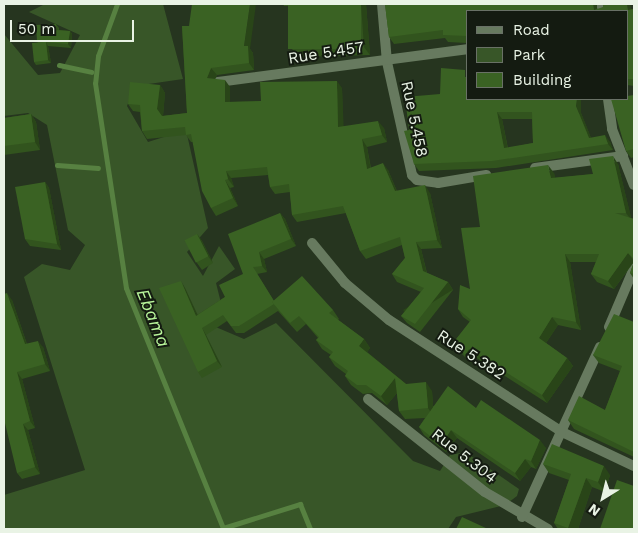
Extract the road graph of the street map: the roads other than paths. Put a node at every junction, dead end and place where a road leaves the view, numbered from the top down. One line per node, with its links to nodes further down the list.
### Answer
1 (382, 4): 3 (street, Rue 5.458)
2 (466, 49): 3 (street, Rue 5.457)
3 (387, 62): 4 (street, Rue 5.457); 8 (street, Rue 5.458)
4 (218, 82)
5 (608, 100): 6 (street)
6 (623, 156): 7 (street); 9 (street)
7 (519, 170)
8 (500, 173)
9 (634, 182)
10 (312, 243): 14 (street, Rue 5.382)
11 (634, 268): 12 (street)
12 (630, 293): 14 (street)
13 (368, 399): 16 (street, Rue 5.304)
14 (562, 432): 15 (street, Rue 5.382); 16 (street)
15 (634, 466)
16 (522, 517): 17 (street, Rue 5.304)
17 (548, 529)

